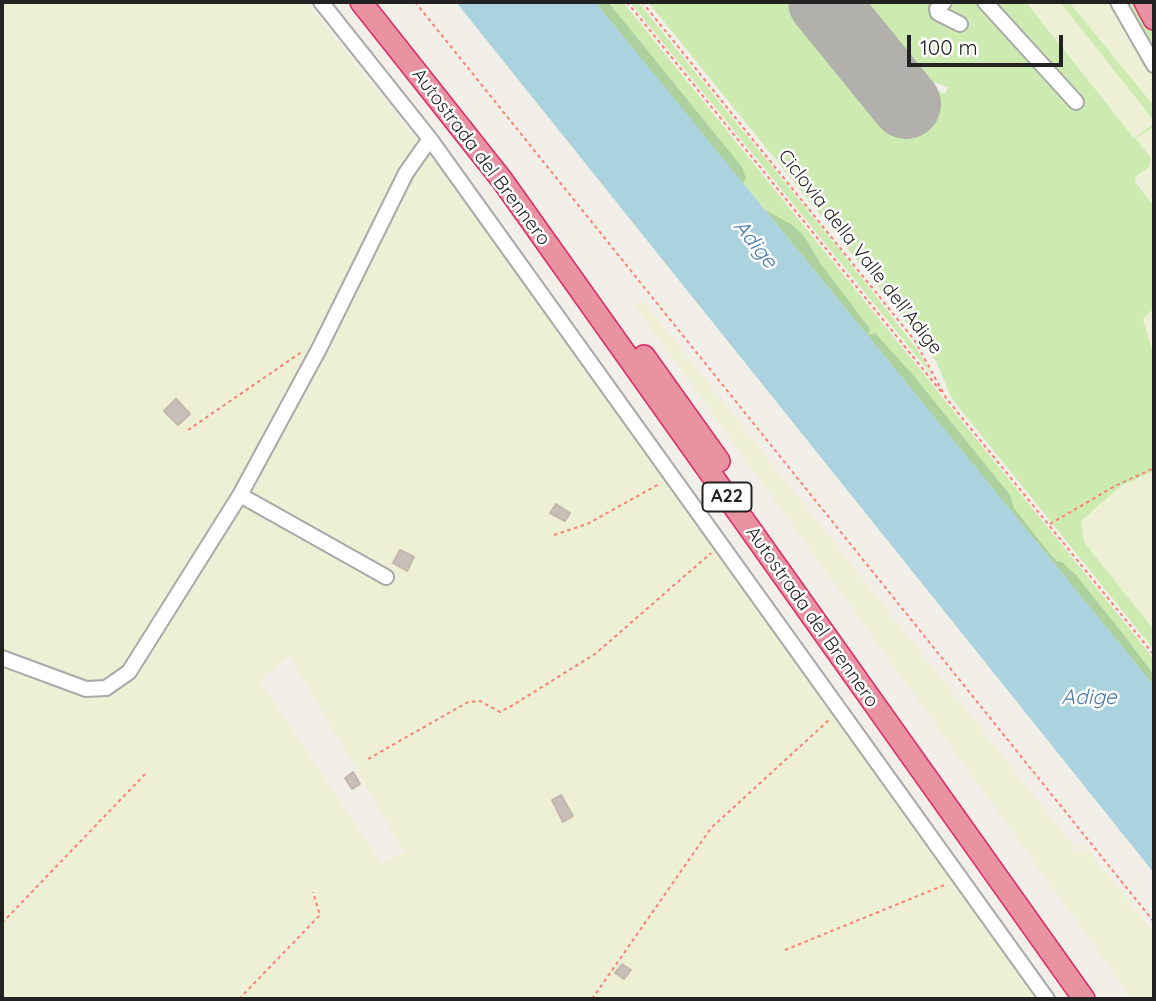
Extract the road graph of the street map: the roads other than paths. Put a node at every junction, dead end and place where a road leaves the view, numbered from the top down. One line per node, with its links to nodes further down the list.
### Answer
1 (321, 2): 12 (street)
2 (361, 2): 17 (highway, Autostrada del Brennero / A22)
3 (379, 2): 18 (highway, Autostrada del Brennero / A22)
4 (944, 2): 9 (street)
5 (985, 2): 11 (street)
6 (1118, 2): 10 (street)
7 (1144, 2): 8 (highway)
8 (1154, 19)
9 (960, 24)
10 (1154, 65)
11 (1076, 102)
12 (430, 139): 13 (street); 16 (street)
13 (240, 495): 14 (street); 15 (street)
14 (386, 577)
15 (2, 658)
16 (1047, 999)
17 (1084, 999)
18 (1100, 999)

